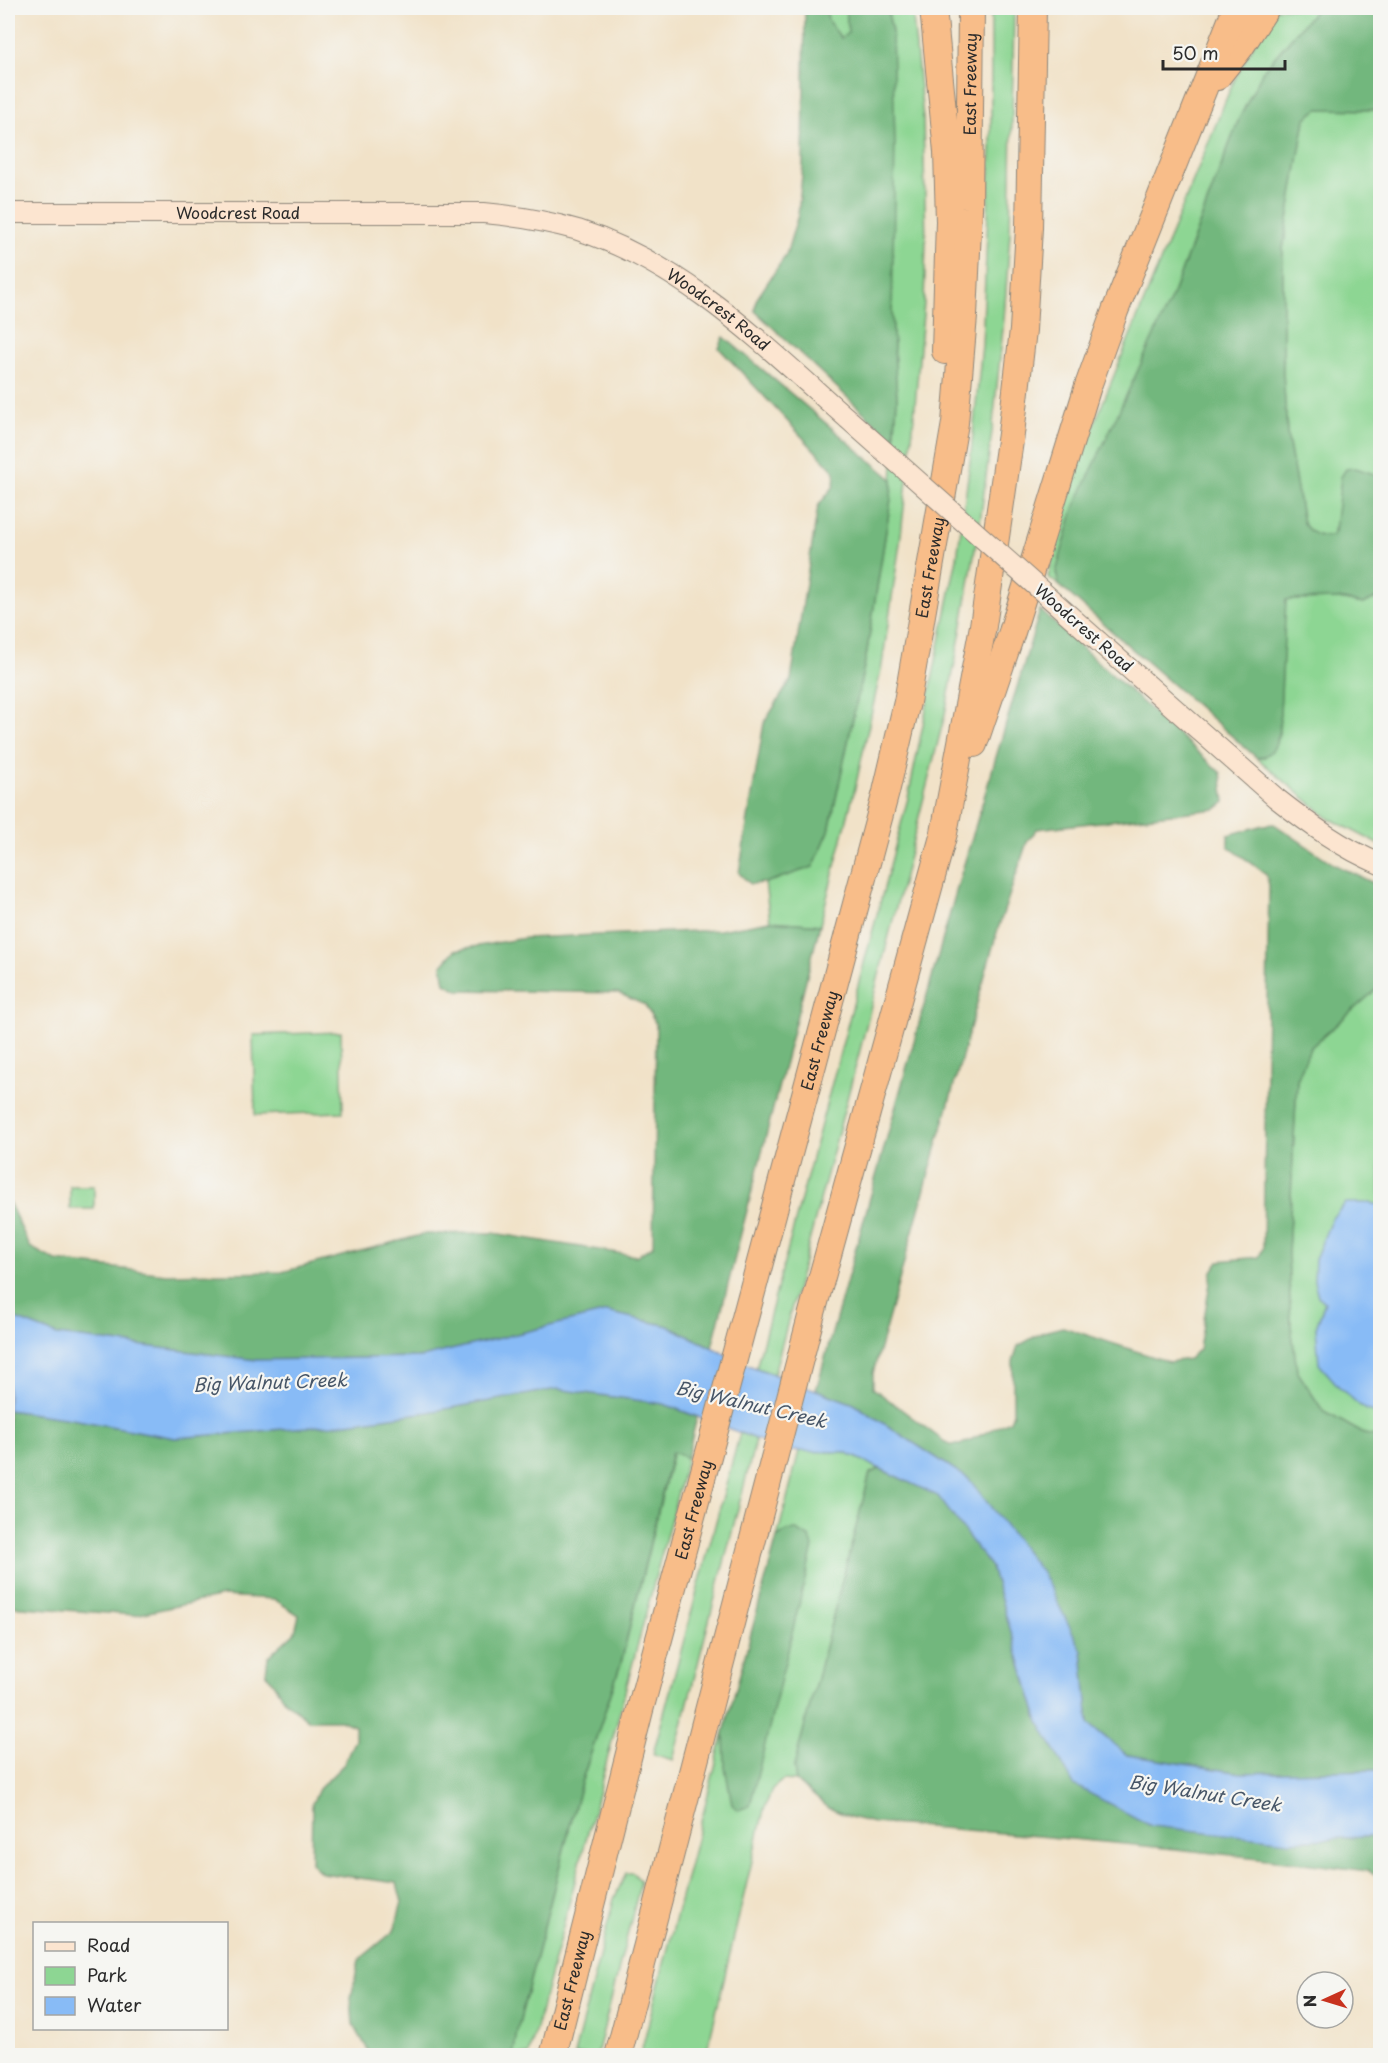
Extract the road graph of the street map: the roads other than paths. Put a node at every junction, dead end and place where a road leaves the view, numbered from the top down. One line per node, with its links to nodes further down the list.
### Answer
1 (933, 8): 8 (highway)
2 (971, 8): 8 (highway, East Freeway)
3 (1033, 8): 9 (highway)
4 (1236, 8): 6 (highway)
5 (1266, 8): 6 (highway)
6 (1199, 99): 9 (highway)
7 (8, 213): 10 (street, Woodcrest Road, bridge)
8 (923, 609): 11 (highway, East Freeway)
9 (944, 833): 12 (highway)
10 (1380, 864)
11 (553, 2055)
12 (618, 2055)

